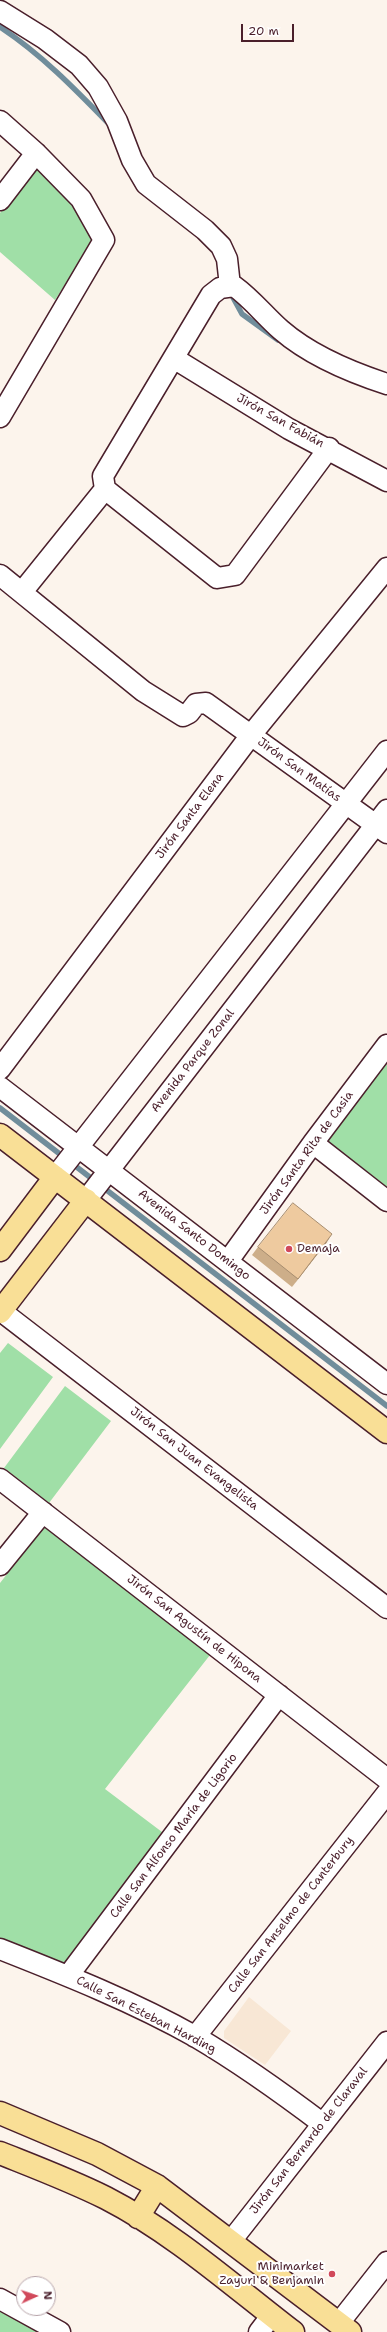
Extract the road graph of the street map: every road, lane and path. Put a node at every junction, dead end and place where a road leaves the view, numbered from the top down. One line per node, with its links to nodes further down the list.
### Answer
1 (0, 11): 5 (street)
2 (0, 120): 3 (street)
3 (36, 153): 4 (street); 8 (street)
4 (0, 200)
5 (230, 286): 6 (street); 7 (street)
6 (174, 359): 9 (street, Jirón San Fabián); 11 (street)
7 (387, 384)
8 (0, 416)
9 (329, 448): 10 (street, Jirón San Fabián); 11 (street)
10 (387, 481)
11 (105, 489): 14 (street)
12 (387, 568): 15 (street, Jirón Santa Elena)
13 (0, 575): 14 (street)
14 (22, 592): 15 (street, Jirón San Matías)
15 (251, 735): 17 (street, Jirón San Matías); 20 (street, Jirón Santa Elena)
16 (387, 751): 17 (street)
17 (345, 803): 18 (street, Jirón San Matías); 24 (street)
18 (383, 823): 25 (street, Avenida Parque Zonal)
19 (387, 1045): 23 (street, Jirón Santa Rita de Casia)
20 (0, 1069)
21 (0, 1087): 24 (street, Avenida Santo Domingo)
22 (0, 1135): 26 (main road)
23 (313, 1143): 28 (street); 30 (street, Jirón Santa Rita de Casia)
24 (78, 1146): 25 (street, Avenida Santo Domingo); 26 (street)
25 (109, 1170): 27 (street, Avenida Parque Zonal); 30 (street, Avenida Santo Domingo)
26 (55, 1177): 27 (main road); 29 (main road)
27 (86, 1200): 31 (main road, Avenida Parque Zonal); 33 (main road)
28 (387, 1201)
29 (0, 1250)
30 (228, 1261): 32 (street, Avenida Santo Domingo)
31 (0, 1312): 37 (street, Jirón San Juan Evangelista)
32 (387, 1384)
33 (387, 1432)
34 (0, 1479): 35 (street, Jirón San Agustín de Hipona)
35 (43, 1512): 36 (street); 38 (street, Jirón San Agustín de Hipona)
36 (0, 1565)
37 (387, 1608)
38 (279, 1695): 39 (street, Jirón San Agustín de Hipona); 42 (street, Calle San Alfonso María de Ligorio)
39 (387, 1779)
40 (387, 1793): 43 (street, Calle San Anselmo de Canterbury)
41 (0, 1949): 42 (street, Calle San Esteban Harding)
42 (68, 1976): 43 (street, Calle San Esteban Harding)
43 (195, 2037): 46 (street, Calle San Esteban Harding)
44 (387, 2042): 46 (street, Jirón San Bernardo de Claraval)
45 (0, 2114): 48 (main road)
46 (323, 2124): 50 (street, Jirón San Bernardo de Claraval)
47 (0, 2153): 49 (main road)
48 (157, 2186): 49 (main road); 50 (main road)
49 (138, 2217): 53 (main road)
50 (231, 2241): 54 (main road)
51 (387, 2262): 54 (street)
52 (0, 2299): 55 (street)
53 (265, 2324): 56 (main road)
54 (345, 2328)
55 (60, 2332)
56 (293, 2332)

